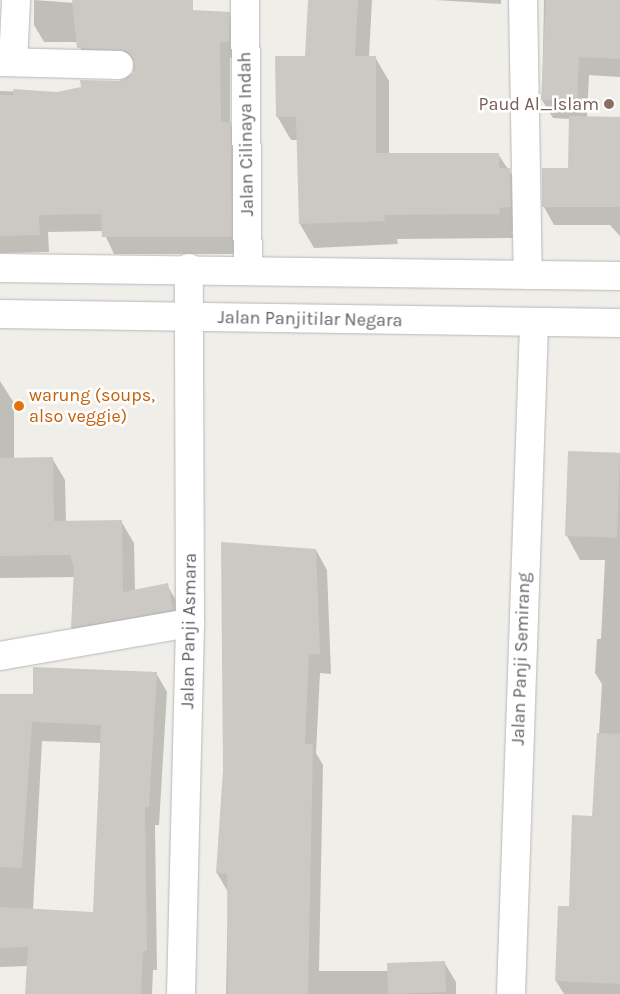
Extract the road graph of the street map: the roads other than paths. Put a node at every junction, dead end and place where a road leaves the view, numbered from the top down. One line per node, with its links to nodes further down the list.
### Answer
1 (16, 0): 4 (street)
2 (245, 0): 8 (street, Jalan Cilinaya Indah)
3 (524, 0): 9 (street)
4 (7, 62): 5 (street)
5 (119, 65)
6 (0, 268): 7 (street)
7 (189, 268): 8 (street); 12 (street, Jalan Panji Asmara)
8 (248, 268): 9 (street)
9 (528, 275): 10 (street)
10 (620, 276)
11 (0, 314): 12 (street, Jalan Panjitilar Negara)
12 (190, 316): 14 (street, Jalan Panjitilar Negara); 15 (street, Jalan Panji Asmara)
13 (620, 323): 14 (street, Jalan Panjitilar Negara)
14 (534, 324): 18 (street, Jalan Panji Semirang)
15 (190, 623): 16 (street); 17 (street, Jalan Panji Asmara)
16 (0, 656)
17 (181, 994)
18 (511, 994)

